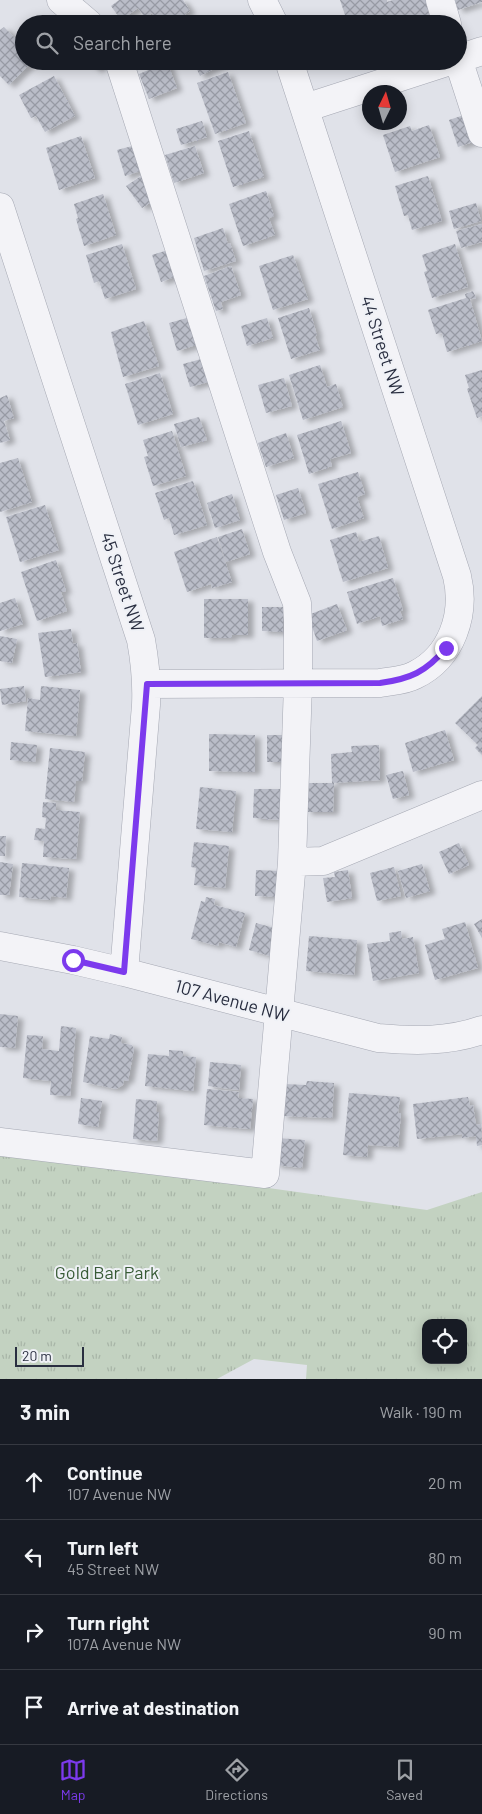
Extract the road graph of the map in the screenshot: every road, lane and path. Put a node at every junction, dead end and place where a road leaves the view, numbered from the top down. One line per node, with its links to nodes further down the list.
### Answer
1 (61, 0): 4 (street)
2 (262, 0): 5 (street)
3 (440, 0): 6 (street)
4 (78, 15)
5 (270, 15)
6 (444, 15)
7 (482, 51): 8 (street)
8 (467, 56)
9 (122, 70): 17 (street)
10 (292, 70): 13 (street, 44 Street NW)
11 (422, 70): 13 (street)
12 (462, 70): 14 (street)
13 (305, 108): 17 (street, 44 Street NW)
14 (482, 133)
15 (0, 207): 16 (street, 45 Street NW)
16 (147, 684): 17 (street); 21 (street, 45 Street NW)
17 (298, 684): 19 (street)
18 (482, 795): 19 (street)
19 (292, 862): 22 (street)
20 (0, 946): 21 (street, 107 Avenue NW)
21 (124, 972): 22 (street, 107 Avenue NW)
22 (279, 1013): 23 (street, 107 Avenue NW); 24 (street)
23 (474, 1033)
24 (0, 1142)

